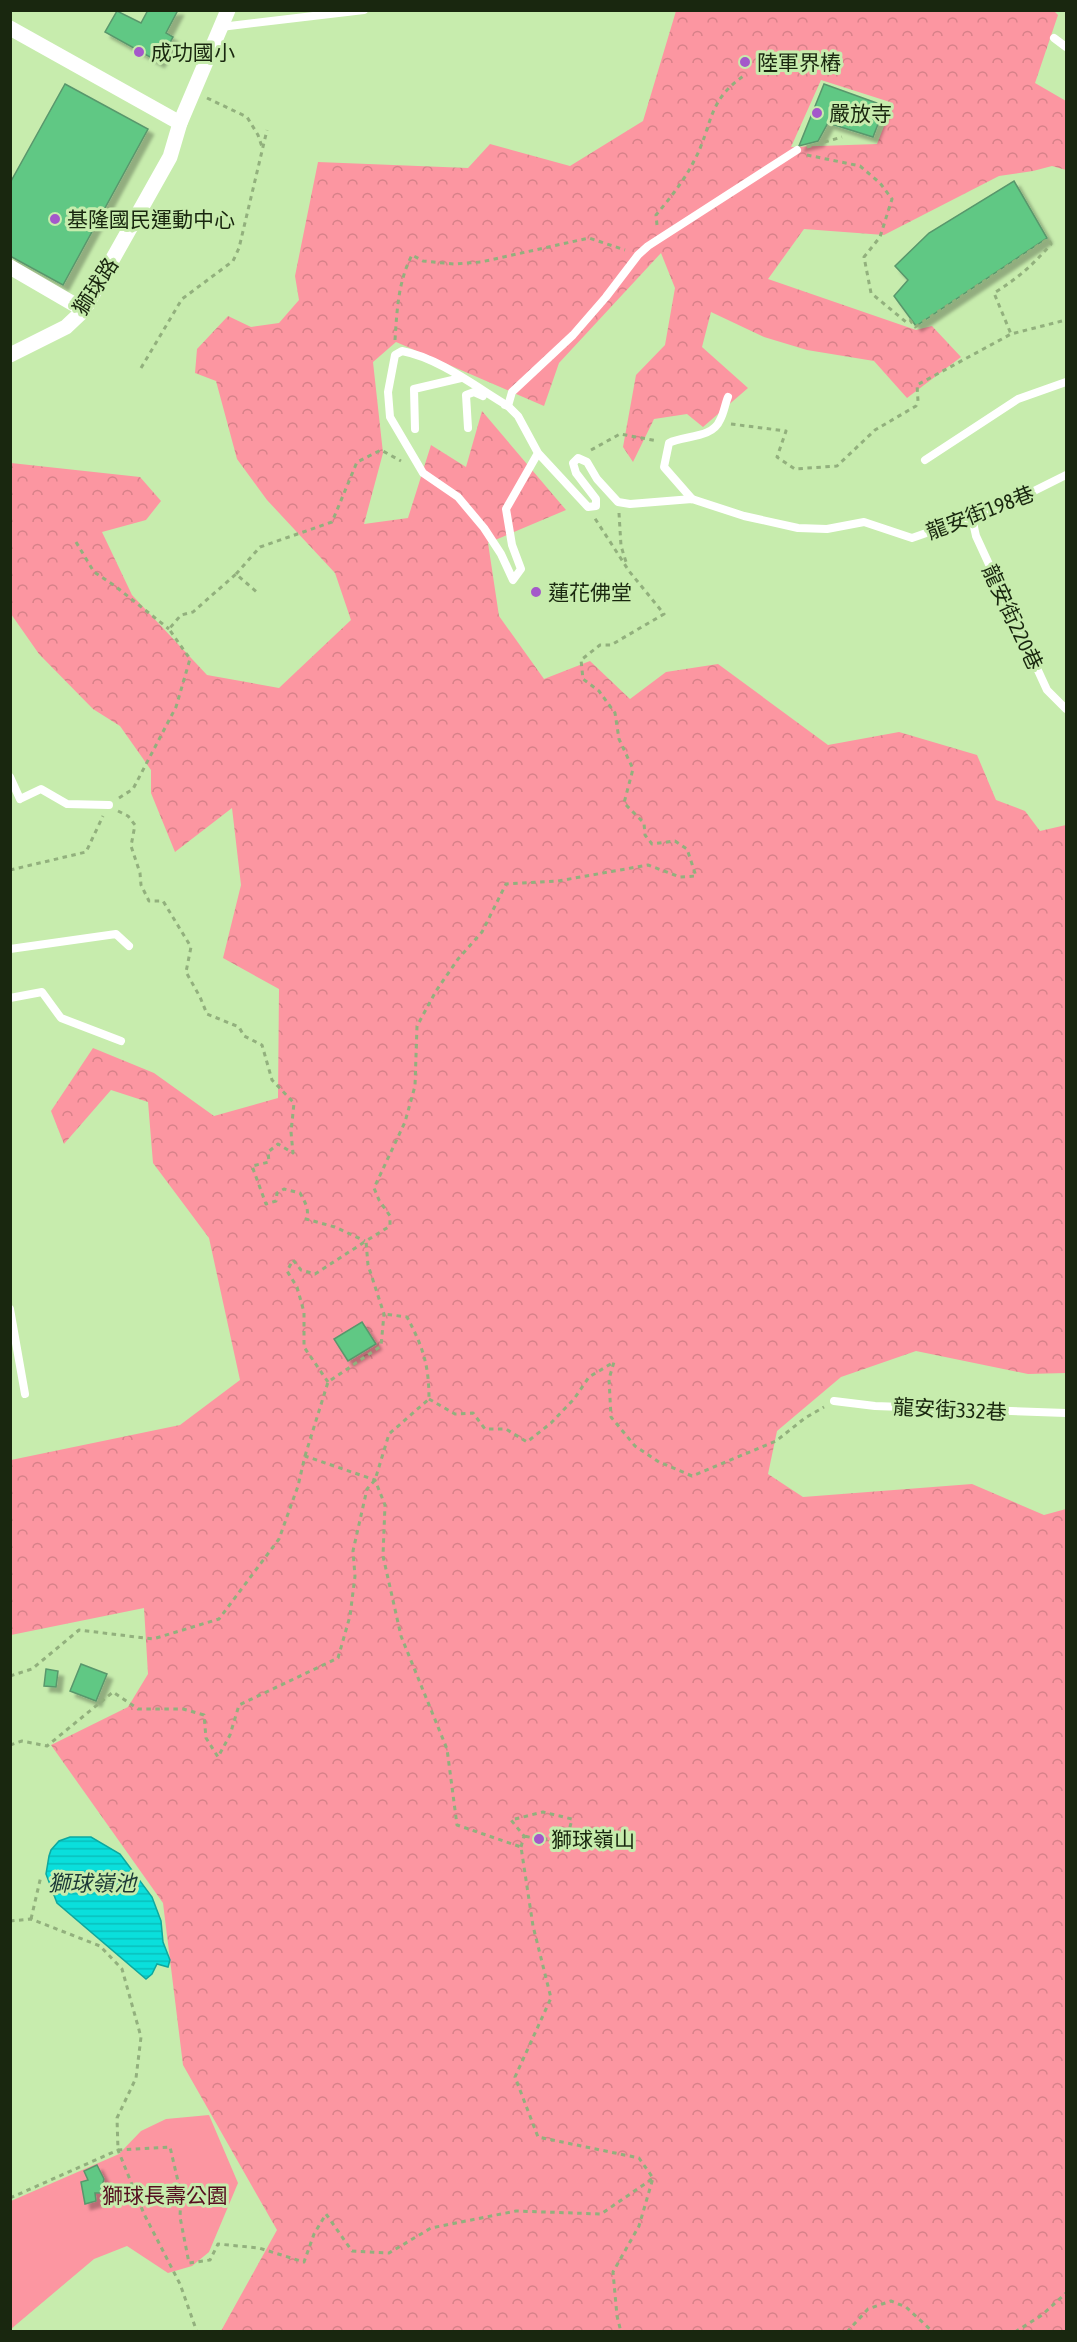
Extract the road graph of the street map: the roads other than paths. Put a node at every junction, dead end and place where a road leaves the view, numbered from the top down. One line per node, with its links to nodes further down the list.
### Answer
1 (228, 10): 3 (street, 獅球路)
2 (364, 10): 3 (lane)
3 (221, 27): 7 (street, 獅球路)
4 (10, 28): 7 (street)
5 (1054, 38): 6 (lane)
6 (1066, 47)
7 (180, 123): 10 (street, 獅球路)
8 (797, 150): 15 (lane)
9 (10, 267): 10 (street)
10 (84, 310): 11 (street, 獅球路)
11 (10, 355)
12 (461, 378): 15 (lane); 17 (lane); 18 (lane)
13 (1066, 382): 19 (lane)
14 (728, 397): 21 (lane)
15 (508, 406): 16 (lane); 18 (lane)
16 (468, 428)
17 (415, 429)
18 (538, 453): 21 (lane, 龍安街198巷)
19 (925, 460)
20 (1066, 475): 22 (lane, 龍安街198巷)
21 (693, 499): 22 (lane, 龍安街198巷)
22 (972, 518): 23 (lane, 龍安街220巷)
23 (1066, 709)
24 (10, 777): 25 (lane)
25 (108, 805)
26 (129, 945): 27 (lane)
27 (10, 949)
28 (10, 998): 29 (lane)
29 (121, 1041)
30 (10, 1309): 31 (lane)
31 (24, 1394)
32 (834, 1401): 33 (lane, 龍安街332巷)
33 (1066, 1413)

